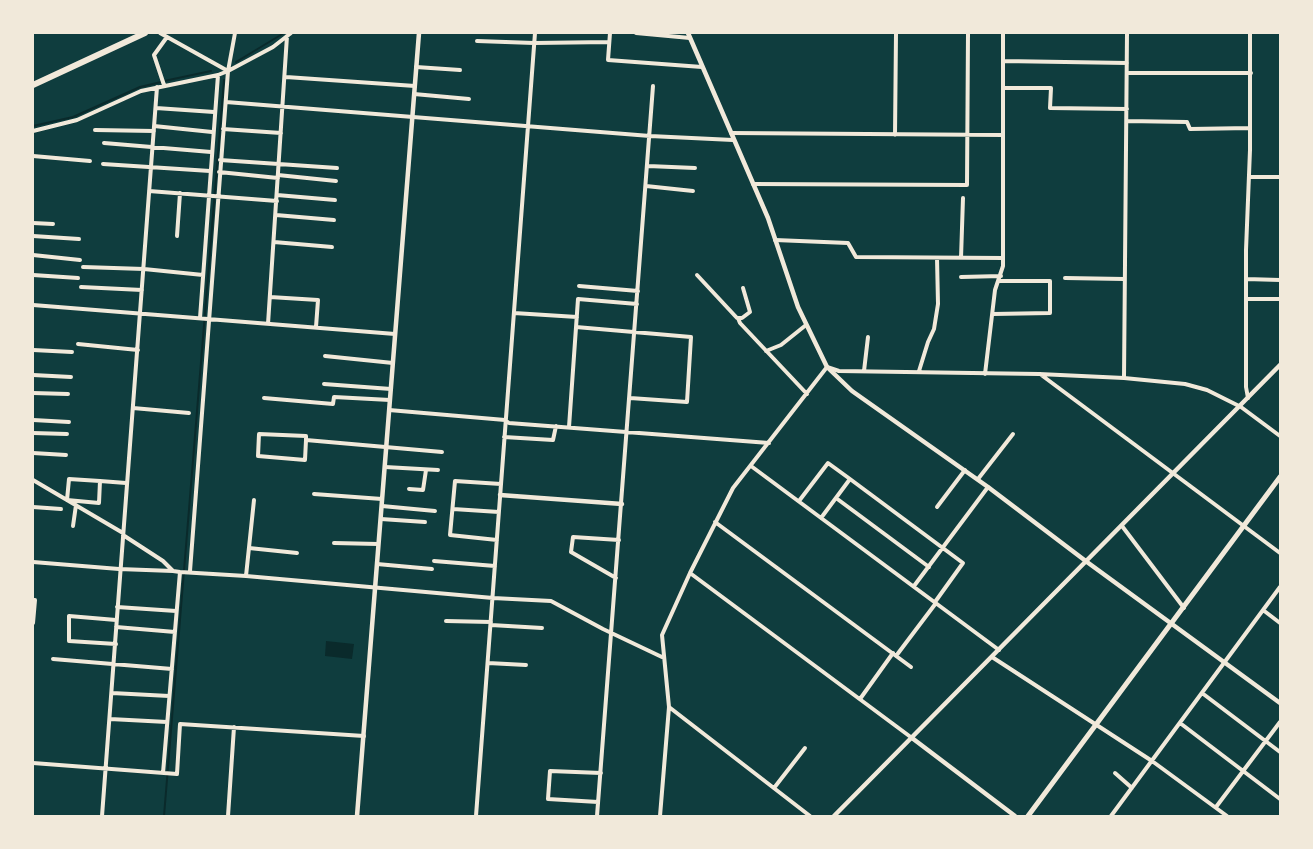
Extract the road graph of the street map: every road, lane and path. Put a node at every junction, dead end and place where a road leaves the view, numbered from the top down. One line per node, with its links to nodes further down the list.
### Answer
1 (145, 33): 29 (main road)
2 (160, 33): 15 (street)
3 (235, 33): 23 (street)
4 (418, 33): 21 (street)
5 (535, 33): 18 (street)
6 (610, 33): 17 (street)
7 (636, 33): 14 (street)
8 (896, 33): 54 (street)
9 (968, 33): 55 (street)
10 (1003, 33): 19 (street)
11 (1127, 33): 20 (street)
12 (1250, 33): 26 (street)
13 (289, 34): 23 (street); 28 (street)
14 (689, 36): 22 (street)
15 (167, 37): 23 (street); 30 (street)
16 (477, 41): 18 (street)
17 (609, 42): 18 (street); 22 (street)
18 (534, 43): 45 (street)
19 (1003, 61): 20 (street); 34 (street)
20 (1127, 63): 25 (street)
21 (416, 67): 24 (street); 31 (street)
22 (702, 67): 53 (street)
23 (228, 70): 27 (street); 37 (street)
24 (460, 70)
25 (1127, 73): 26 (street); 40 (street)
26 (1251, 73): 46 (street)
27 (218, 75): 30 (street); 41 (street)
28 (286, 77): 31 (street); 38 (street)
29 (33, 85)
30 (164, 85): 33 (street)
31 (415, 86): 35 (street)
32 (653, 86): 57 (street)
33 (157, 87): 39 (street); 49 (street)
34 (1003, 87): 40 (street); 56 (street)
35 (414, 94): 36 (street); 42 (street)
36 (469, 99)
37 (226, 102): 38 (street); 47 (street)
38 (282, 105): 42 (street); 52 (street)
39 (156, 108): 41 (street); 44 (street)
40 (1127, 109): 43 (street)
41 (214, 112): 51 (street)
42 (413, 117): 45 (street); 137 (street)
43 (1127, 121): 46 (street); 112 (street)
44 (154, 126): 50 (street); 51 (street)
45 (527, 126): 57 (street); 126 (street)
46 (1250, 128): 74 (street)
47 (223, 129): 52 (street); 63 (street)
48 (95, 130): 50 (street)
49 (33, 131)
50 (154, 131): 60 (street)
51 (212, 132): 61 (street)
52 (281, 133): 66 (street)
53 (730, 134): 54 (street); 58 (street)
54 (895, 135): 55 (street)
55 (968, 135): 56 (street); 77 (street)
56 (1003, 135): 101 (street)
57 (650, 136): 58 (street); 67 (street)
58 (733, 140): 77 (street)
59 (104, 143): 60 (street)
60 (153, 147): 61 (street); 68 (street)
61 (211, 152): 71 (street)
62 (33, 156): 64 (street)
63 (220, 160): 66 (street); 72 (street)
64 (90, 162)
65 (103, 164): 68 (street)
66 (279, 164): 69 (street); 73 (street)
67 (648, 165): 70 (street); 78 (street)
68 (151, 167): 71 (street); 80 (street)
69 (337, 168)
70 (695, 168)
71 (210, 171): 82 (street)
72 (219, 172): 73 (street); 84 (street)
73 (278, 177): 76 (street); 83 (street)
74 (1249, 177): 75 (street); 113 (street)
75 (1280, 177)
76 (336, 181)
77 (753, 184): 95 (street)
78 (646, 186): 79 (street); 119 (street)
79 (693, 190)
80 (149, 191): 81 (street); 104 (street)
81 (180, 193): 82 (street); 93 (street)
82 (208, 195): 84 (street); 105 (street)
83 (277, 195): 86 (street); 87 (street)
84 (218, 196): 87 (street); 131 (street)
85 (963, 198): 100 (street)
86 (335, 200)
87 (277, 201): 88 (street)
88 (276, 215): 89 (street); 96 (street)
89 (334, 219)
90 (33, 223): 91 (street)
91 (53, 224)
92 (33, 236): 94 (street)
93 (177, 236)
94 (79, 239)
95 (775, 240): 99 (street); 133 (street)
96 (274, 242): 97 (street); 120 (street)
97 (332, 247)
98 (33, 255): 102 (street)
99 (937, 258): 100 (street); 149 (street)
100 (961, 258): 101 (street)
101 (1003, 258): 109 (street)
102 (80, 260)
103 (83, 267): 104 (street)
104 (144, 269): 105 (street); 118 (street)
105 (203, 274): 129 (street)
106 (697, 274): 130 (street)
107 (33, 275): 111 (street)
108 (961, 277): 109 (street)
109 (1000, 278): 127 (street); 127 (street)
110 (1065, 278): 112 (street)
111 (78, 279)
112 (1124, 279): 154 (street)
113 (1246, 279): 114 (street); 121 (street)
114 (1280, 280)
115 (579, 286): 119 (street)
116 (81, 287): 118 (street)
117 (742, 288): 130 (street)
118 (142, 290): 125 (street)
119 (638, 291): 123 (street)
120 (270, 297): 132 (street); 134 (street)
121 (1246, 299): 122 (street); 162 (street)
122 (1280, 299)
123 (637, 304): 128 (street); 136 (street)
124 (33, 305): 125 (street)
125 (141, 313): 129 (street); 141 (street)
126 (514, 313): 128 (street); 169 (street)
127 (993, 314): 150 (street)
128 (577, 317): 135 (street)
129 (200, 318): 131 (street)
130 (738, 318): 142 (street)
131 (208, 319): 132 (street); 241 (street)
132 (268, 324): 134 (street)
133 (806, 325): 142 (street); 147 (street)
134 (316, 327): 137 (street)
135 (576, 327): 136 (street); 172 (street)
136 (634, 333): 161 (street); 161 (street)
137 (395, 334): 145 (street)
138 (868, 337): 148 (street)
139 (78, 344): 141 (street)
140 (33, 350): 143 (street)
141 (138, 350): 165 (street)
142 (766, 351): 159 (street)
143 (72, 352)
144 (325, 356): 145 (street)
145 (393, 363): 156 (street)
146 (1280, 365): 162 (street)
147 (827, 367): 148 (street); 159 (street); 189 (street)
148 (864, 371): 149 (street)
149 (919, 371): 150 (street)
150 (985, 374): 151 (street)
151 (1039, 374): 154 (street); 190 (street)
152 (33, 375): 153 (street)
153 (71, 377)
154 (1124, 378): 164 (street)
155 (324, 384): 156 (street)
156 (391, 389): 163 (street)
157 (33, 393): 158 (street)
158 (68, 394)
159 (807, 394): 180 (street)
160 (264, 398): 163 (street)
161 (630, 398): 173 (street)
162 (1248, 399): 164 (street)
163 (390, 400): 166 (street)
164 (1241, 406): 177 (street); 190 (street)
165 (133, 408): 167 (street); 196 (street)
166 (389, 410): 169 (street); 181 (street)
167 (189, 413)
168 (33, 420): 170 (street)
169 (505, 420): 171 (street); 178 (street)
170 (69, 422)
171 (555, 426): 172 (street); 178 (street)
172 (569, 427): 173 (street)
173 (627, 432): 180 (street); 207 (street)
174 (33, 433): 175 (street)
175 (67, 434)
176 (1013, 434): 193 (street)
177 (1280, 436)
178 (504, 437): 197 (street)
179 (306, 440): 179 (street); 181 (street)
180 (770, 443): 185 (street)
181 (386, 448): 182 (street); 186 (street)
182 (441, 452)
183 (33, 453): 184 (street)
184 (66, 455)
185 (751, 466): 206 (street); 219 (street)
186 (385, 467): 187 (street); 203 (street)
187 (426, 470): 188 (street); 199 (street)
188 (438, 470)
189 (965, 470): 193 (street); 211 (street)
190 (1174, 473): 221 (street); 222 (street)
191 (1280, 477): 222 (main road)
192 (850, 479): 202 (street); 206 (street); 229 (street)
193 (978, 479): 198 (street)
194 (33, 480): 204 (street)
195 (100, 481): 196 (street); 204 (street); 204 (street)
196 (126, 483): 223 (street)
197 (501, 484): 201 (street); 212 (street)
198 (988, 487): 229 (street); 234 (street)
199 (409, 489)
200 (314, 494): 203 (street)
201 (500, 495): 207 (street); 215 (street)
202 (836, 498): 216 (street); 237 (street)
203 (382, 499): 209 (street)
204 (67, 500): 208 (street)
205 (254, 500): 228 (street)
206 (799, 501): 216 (street)
207 (622, 504): 225 (street)
208 (76, 505): 220 (street); 223 (street)
209 (382, 506): 214 (street); 217 (street)
210 (33, 507): 213 (street)
211 (937, 507)
212 (453, 508): 215 (street); 224 (street)
213 (62, 509)
214 (435, 511)
215 (499, 512): 224 (street)
216 (821, 518): 246 (street)
217 (381, 519): 218 (street); 227 (street)
218 (425, 522)
219 (715, 522): 243 (street); 268 (street)
220 (73, 526)
221 (1122, 526): 234 (street); 253 (street)
222 (1245, 526): 231 (street); 253 (main road)
223 (123, 534): 238 (street); 240 (street)
224 (497, 540): 236 (street)
225 (619, 540): 245 (street); 245 (street)
226 (334, 543): 227 (street)
227 (378, 544): 235 (street)
228 (249, 548): 230 (street); 244 (street)
229 (943, 548): 237 (street); 251 (street)
230 (297, 553)
231 (1280, 553)
232 (434, 561): 236 (street)
233 (33, 562): 238 (street)
234 (1087, 562): 261 (street); 267 (street)
235 (377, 564): 239 (street); 247 (street)
236 (495, 566): 249 (street)
237 (929, 567): 246 (street)
238 (119, 569): 240 (street); 252 (street)
239 (432, 569)
240 (173, 570): 242 (street)
241 (190, 571): 242 (street); 244 (street)
242 (180, 572): 255 (street)
243 (690, 573): 270 (street); 281 (street)
244 (246, 576): 247 (street)
245 (616, 578): 265 (street)
246 (914, 586): 251 (street)
247 (375, 587): 249 (street); 290 (street)
248 (1280, 587): 254 (street)
249 (493, 598): 259 (street); 265 (street)
250 (33, 600): 258 (street)
251 (935, 603): 267 (street); 268 (street)
252 (117, 606): 255 (street); 256 (street)
253 (1184, 608): 261 (main road)
254 (1263, 610): 260 (street); 272 (street)
255 (176, 611): 264 (street)
256 (116, 620): 262 (street); 266 (street)
257 (446, 621): 259 (street)
258 (33, 623)
259 (491, 623): 263 (street); 273 (street)
260 (1280, 623)
261 (1172, 624): 272 (street); 288 (main road)
262 (116, 627): 264 (street); 266 (street)
263 (542, 628)
264 (175, 632): 277 (street)
265 (612, 633): 270 (street); 300 (street)
266 (116, 644): 274 (street)
267 (999, 650): 269 (street)
268 (895, 655): 276 (street); 281 (street)
269 (992, 657): 288 (street); 291 (street)
270 (664, 658): 283 (street)
271 (53, 659): 274 (street)
272 (1225, 662): 279 (street); 282 (street)
273 (488, 663): 275 (street); 310 (street)
274 (114, 665): 277 (street); 278 (street)
275 (526, 665)
276 (911, 667)
277 (172, 669): 280 (street)
278 (112, 693): 280 (street); 284 (street)
279 (1202, 693): 287 (street); 292 (street)
280 (169, 696): 285 (street)
281 (860, 699): 291 (street)
282 (1280, 703)
283 (669, 706): 302 (street); 312 (street)
284 (110, 719): 285 (street); 297 (street)
285 (167, 722): 299 (street)
286 (1280, 722): 292 (street)
287 (1180, 723): 295 (street); 298 (street)
288 (1097, 725): 295 (street); 316 (main road)
289 (234, 727): 290 (street); 299 (street); 308 (street)
290 (364, 736): 309 (street)
291 (912, 738): 314 (street); 315 (street)
292 (1265, 741): 294 (street); 298 (street)
293 (805, 748): 302 (street)
294 (1280, 752)
295 (1152, 761): 303 (street); 306 (street)
296 (33, 763): 297 (street)
297 (105, 769): 299 (street); 307 (street)
298 (1243, 771): 304 (street); 306 (street)
299 (163, 772)
300 (600, 773): 305 (street); 305 (street)
301 (1115, 773): 303 (street)
302 (774, 788): 313 (street)
303 (1132, 788): 317 (street)
304 (1280, 799)
305 (598, 802): 311 (street)
306 (1216, 807): 318 (street)
307 (102, 816)
308 (228, 816)
309 (357, 816)
310 (476, 816)
311 (597, 816)
312 (660, 816)
313 (810, 816)
314 (834, 816)
315 (1015, 816)
316 (1028, 816)
317 (1111, 816)
318 (1227, 816)

